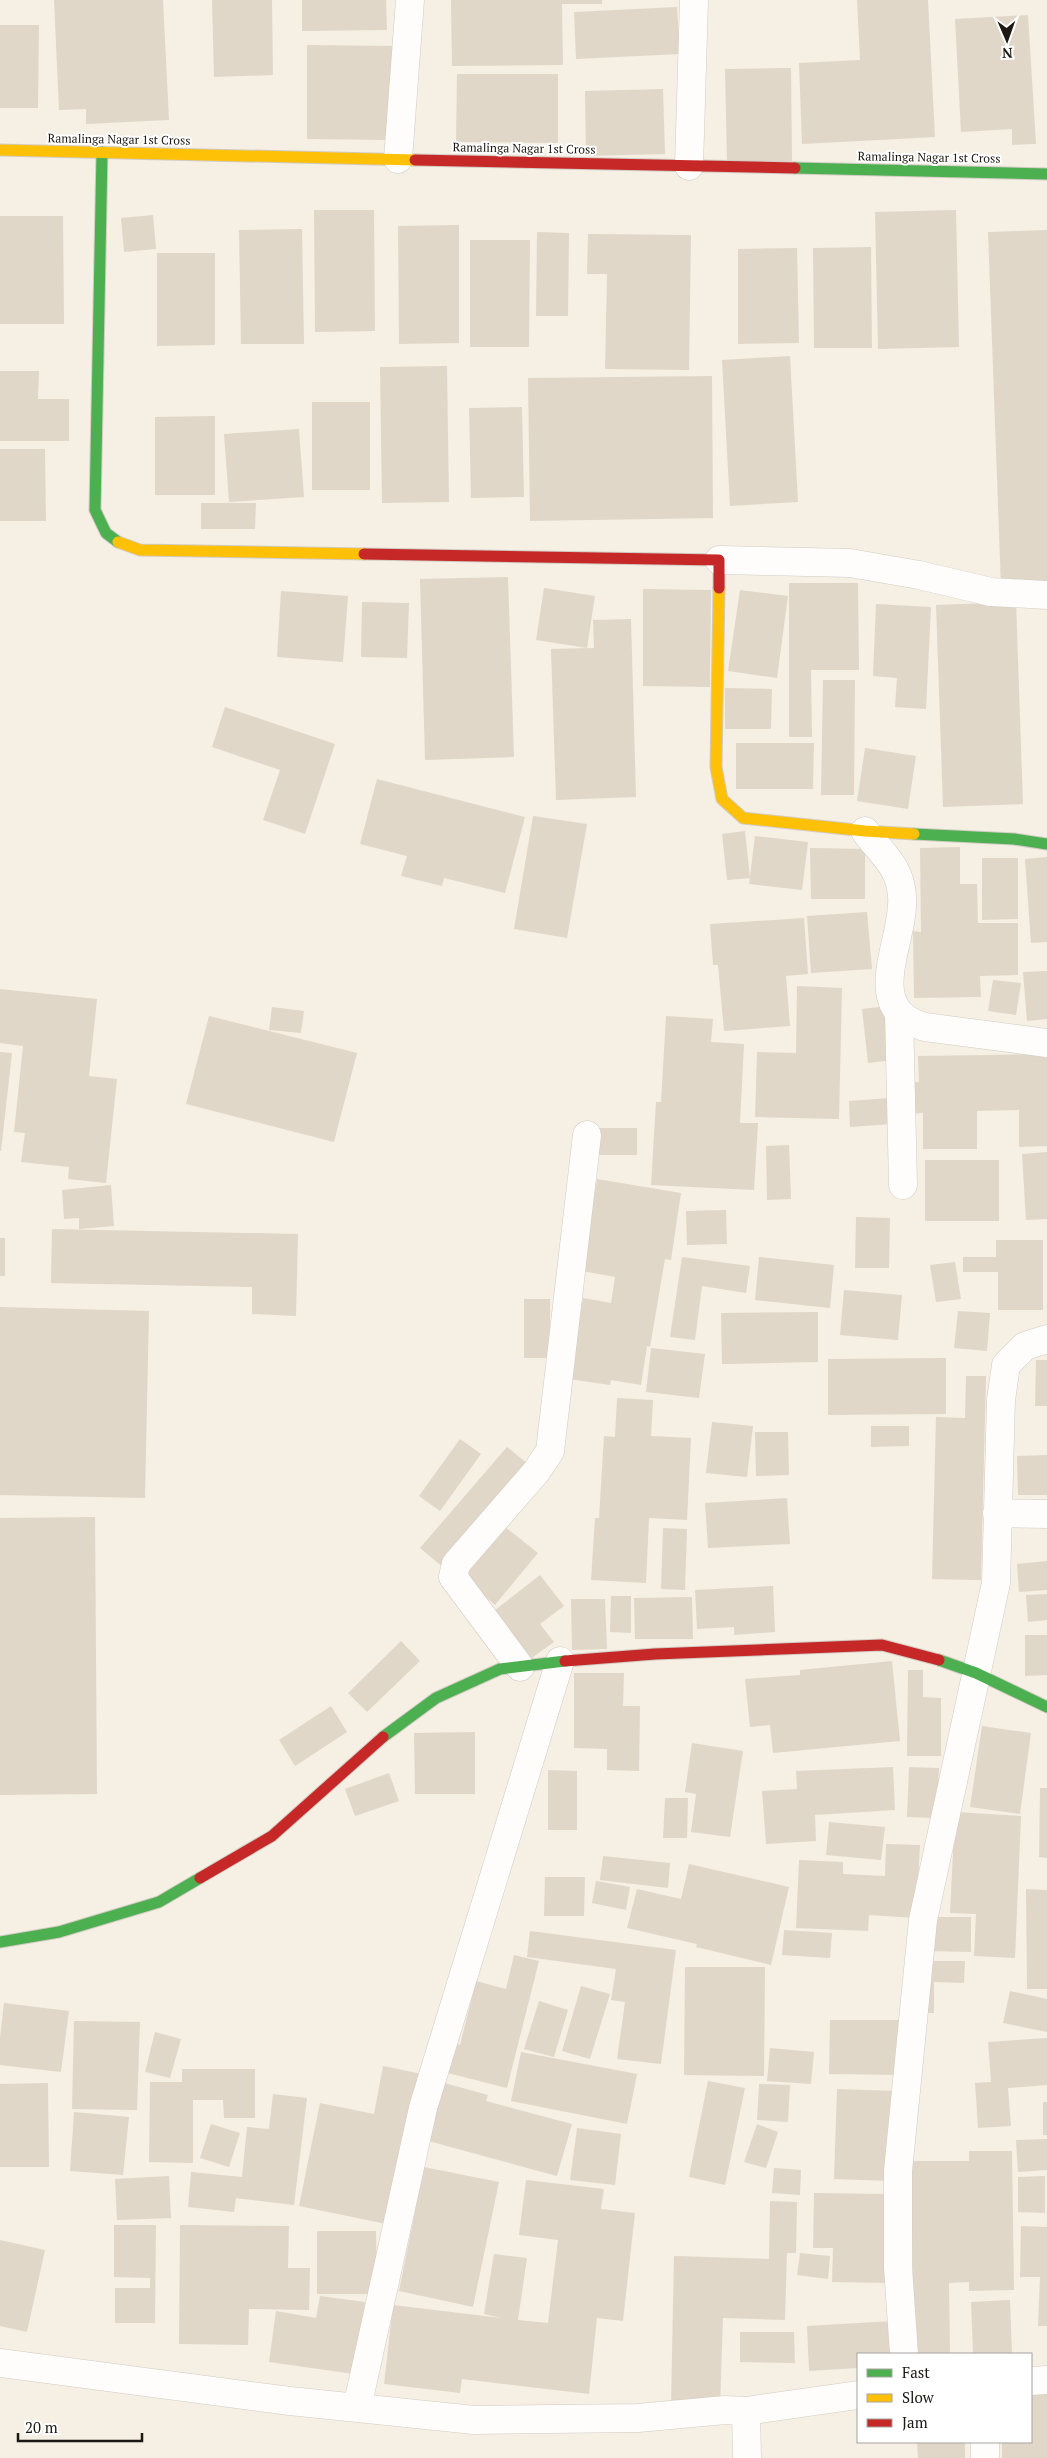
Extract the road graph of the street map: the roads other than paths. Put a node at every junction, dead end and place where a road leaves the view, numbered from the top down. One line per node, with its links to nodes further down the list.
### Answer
1 (410, 0): 5 (street)
2 (694, 0): 6 (street)
3 (0, 150): 4 (street, Ramalinga Nagar 1st Cross)
4 (102, 152): 5 (street, Ramalinga Nagar 1st Cross); 8 (street)
5 (398, 159): 6 (street, Ramalinga Nagar 1st Cross)
6 (690, 166): 7 (street, Ramalinga Nagar 1st Cross)
7 (1047, 174)
8 (720, 560): 9 (street); 10 (street)
9 (1047, 595)
10 (865, 831): 11 (street); 12 (street)
11 (1047, 844)
12 (898, 1013): 13 (street); 15 (street)
13 (1047, 1043)
14 (587, 1135): 20 (street)
15 (903, 1185)
16 (1047, 1339): 17 (street)
17 (997, 1513): 18 (street); 21 (street)
18 (1047, 1514)
19 (560, 1661): 20 (street); 21 (street); 29 (street)
20 (520, 1667): 23 (street)
21 (976, 1673): 22 (street); 24 (street)
22 (1047, 1707)
23 (0, 1942)
24 (904, 2353)
25 (0, 2363): 29 (street)
26 (1032, 2380): 27 (street)
27 (1047, 2380)
28 (857, 2395): 30 (street)
29 (358, 2408): 30 (street)
30 (746, 2412): 32 (street)
31 (985, 2443): 33 (street)
32 (747, 2458)
33 (985, 2458)

